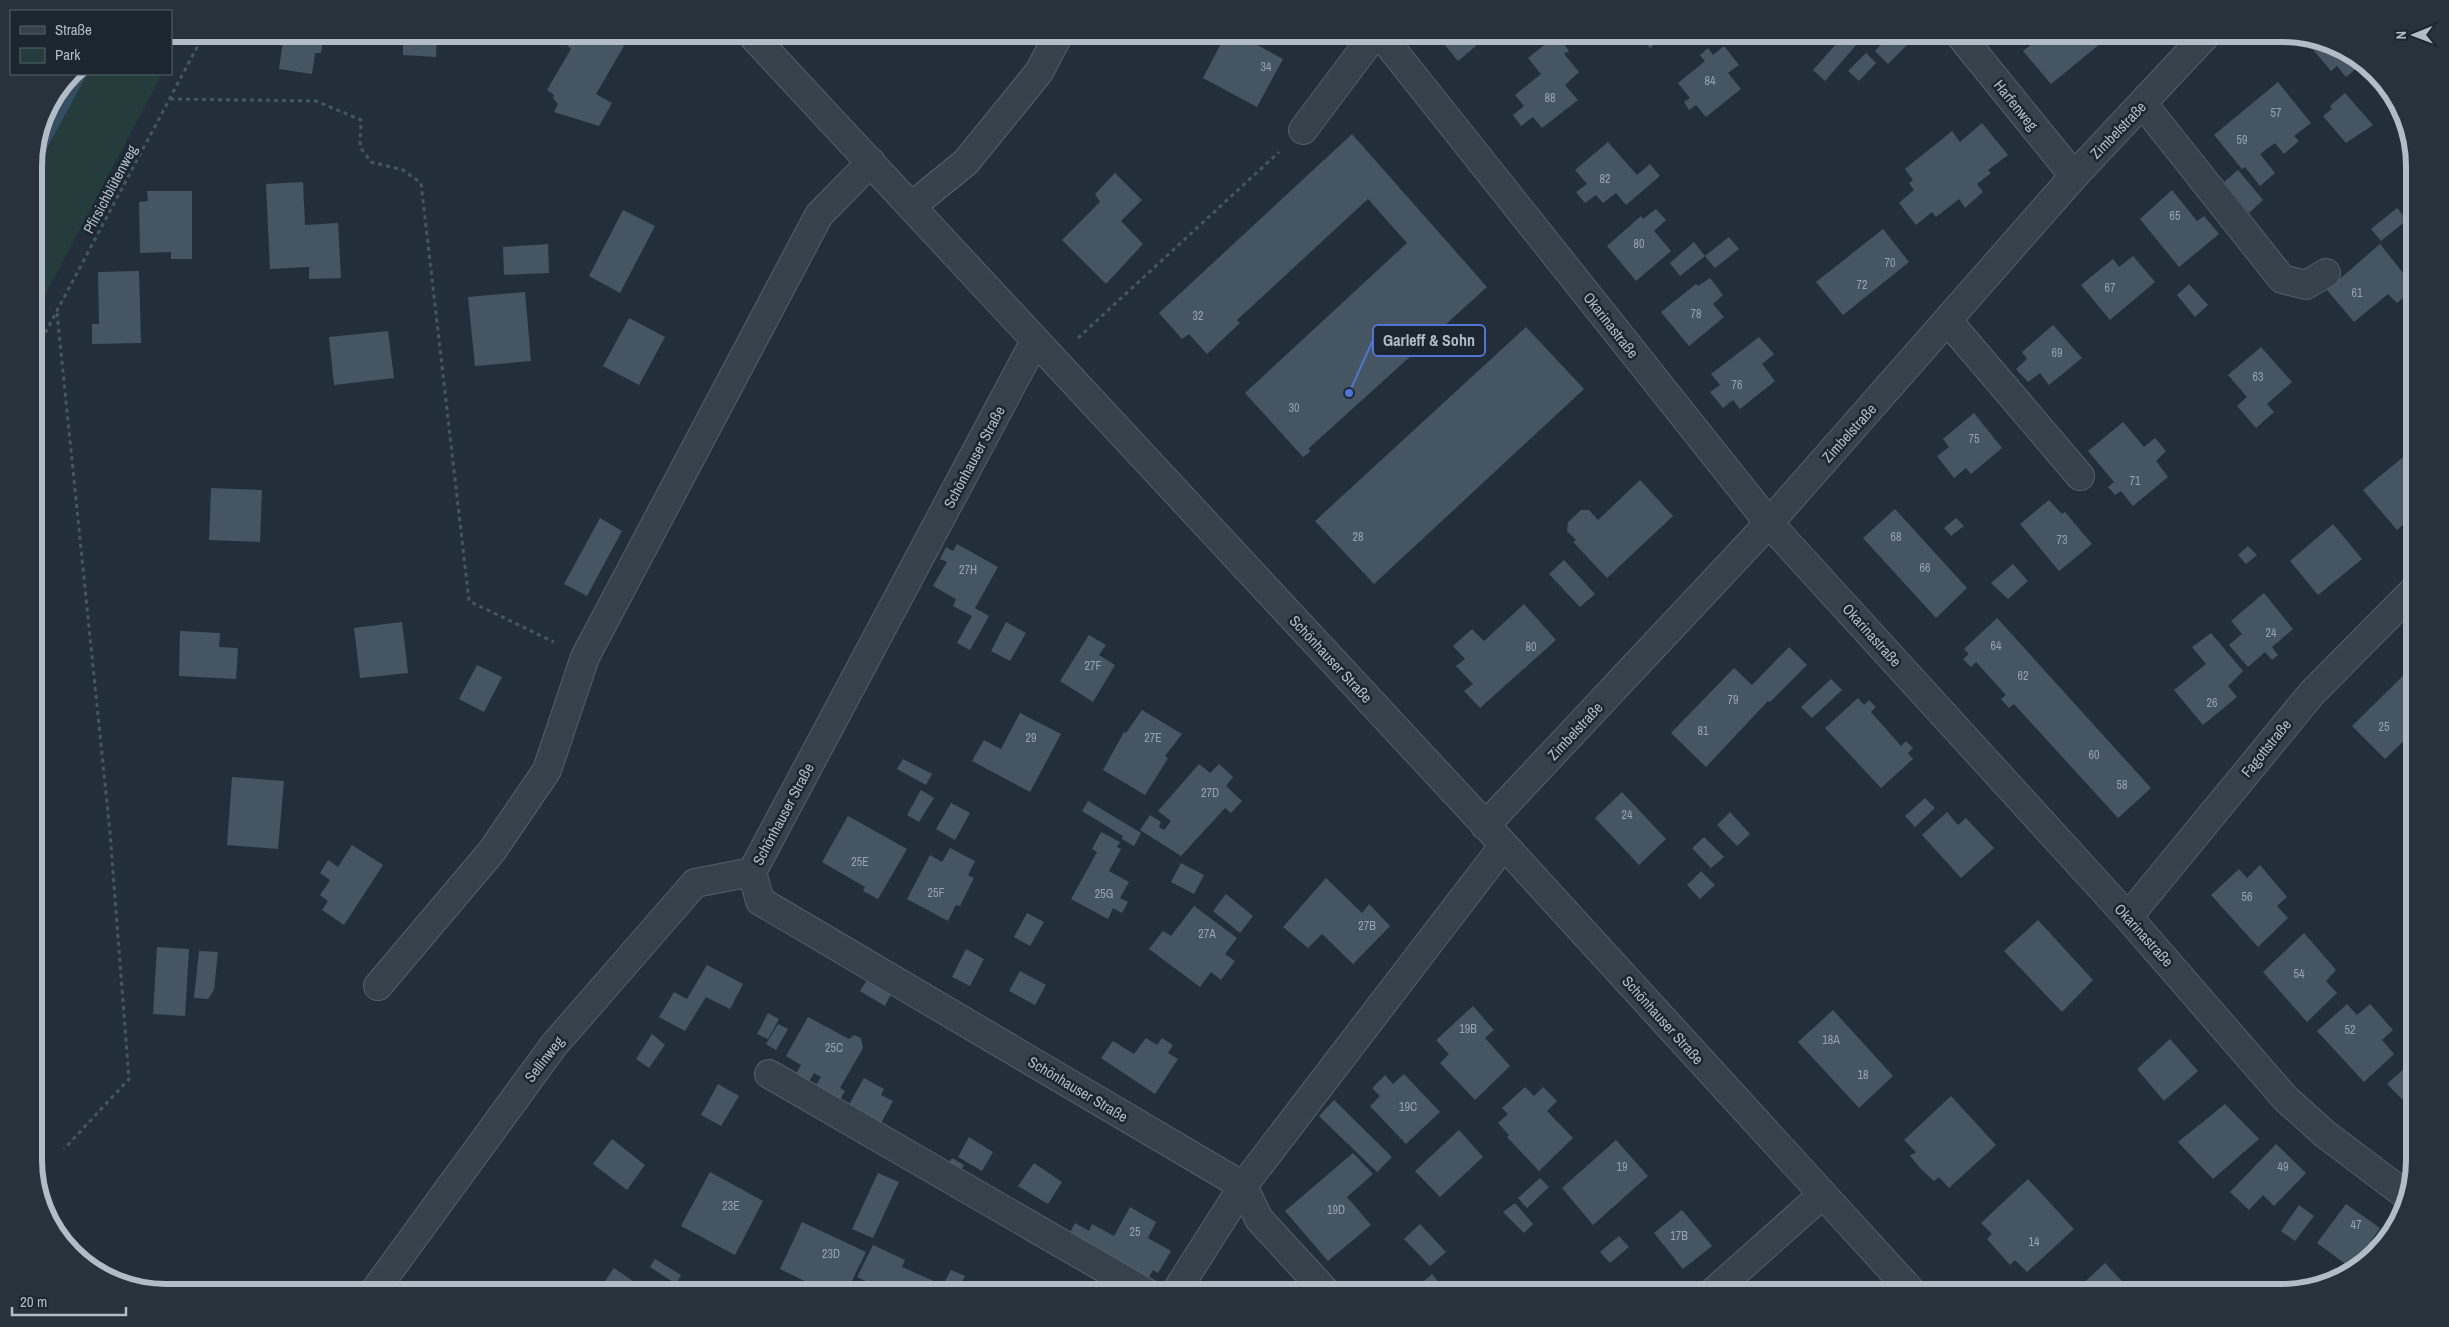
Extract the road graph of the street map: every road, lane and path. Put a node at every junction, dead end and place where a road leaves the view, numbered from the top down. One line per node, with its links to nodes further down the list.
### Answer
1 (1369, 42): 10 (street)
2 (1387, 42): 21 (street, Okarinastraße)
3 (1966, 42): 12 (street, Harfenweg)
4 (2200, 42): 9 (street, Zimbelstraße)
5 (199, 43): 8 (path, Pfirsichblütenweg)
6 (759, 43): 11 (street, Schönhauser Straße)
7 (1055, 43): 13 (street)
8 (170, 99): 15 (path, Pfirsichblütenweg); 23 (path)
9 (2142, 104): 12 (street, Zimbelstraße); 14 (street)
10 (1303, 130): 18 (path)
11 (871, 162): 13 (street, Schönhauser Straße); 23 (street)
12 (2074, 176): 16 (street, Zimbelstraße)
13 (912, 206): 19 (street, Schönhauser Straße)
14 (2326, 273)
15 (56, 313): 17 (path, Pfirsichblütenweg); 29 (path)
16 (1948, 321): 20 (street); 21 (street, Zimbelstraße)
17 (43, 337)
18 (1077, 339)
19 (1035, 341): 24 (street, Schönhauser Straße); 25 (street, Schönhauser Straße)
20 (2080, 476)
21 (1769, 523): 24 (street, Zimbelstraße); 26 (street, Okarinastraße)
22 (2406, 598): 26 (street, Fagottstraße)
23 (585, 657): 27 (street)
24 (1494, 836): 30 (street); 32 (street, Schönhauser Straße)
25 (752, 872): 30 (street, Schönhauser Straße); 33 (street, Sellinweg)
26 (2128, 917): 31 (street, Okarinastraße)
27 (378, 986)
28 (769, 1074): 34 (street)
29 (64, 1149)
30 (1243, 1186): 35 (street); 36 (street)
31 (2402, 1192)
32 (1822, 1195): 37 (street); 38 (street, Schönhauser Straße)
33 (380, 1284)
34 (1131, 1284)
35 (1181, 1284)
36 (1319, 1284)
37 (1722, 1284)
38 (1905, 1284)

